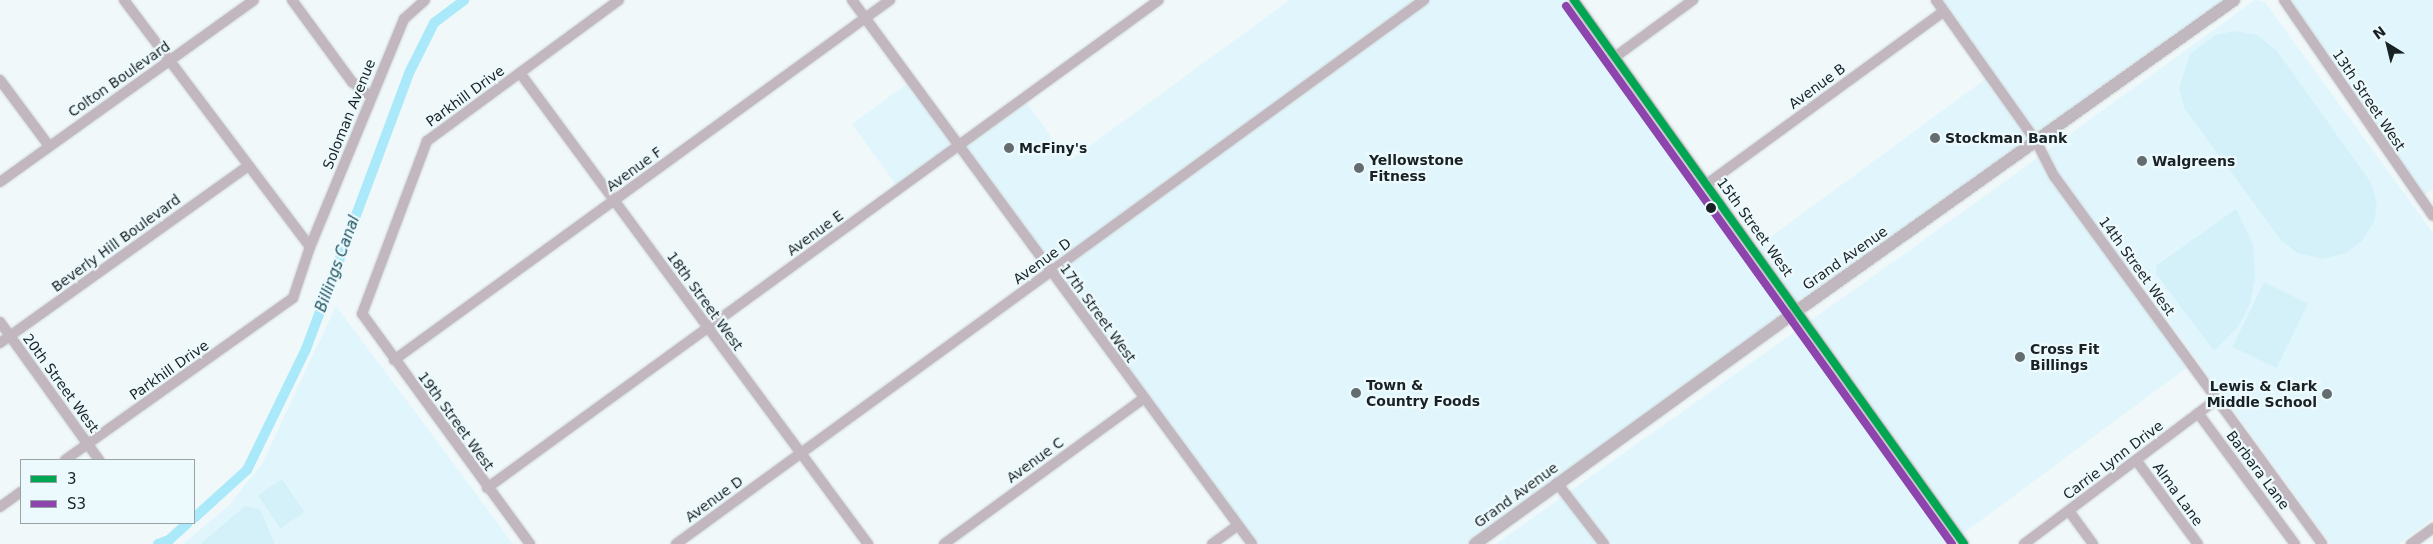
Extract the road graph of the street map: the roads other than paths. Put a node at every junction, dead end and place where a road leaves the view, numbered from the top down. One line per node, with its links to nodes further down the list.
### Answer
1 (124, 0): 18 (street)
2 (254, 0): 18 (street, Colton Boulevard)
3 (292, 0): 21 (street)
4 (425, 0): 21 (street, Soloman Avenue)
5 (619, 0): 19 (street, Parkhill Drive)
6 (852, 0): 16 (street, 17th Street West)
7 (890, 0): 16 (street, Avenue F)
8 (1159, 0): 24 (street, Avenue E)
9 (1424, 0): 31 (street, Avenue D)
10 (1574, 0): 17 (street, 15th Street West)
11 (1694, 0): 17 (street)
12 (1936, 0): 15 (street, 14th Street West)
13 (2234, 0): 22 (main road, Grand Avenue)
14 (2284, 0): 29 (street, 13th Street West)
15 (1944, 11): 22 (street, 14th Street West); 27 (street, Avenue B)
16 (865, 18): 24 (street, 17th Street West); 28 (street, Avenue F)
17 (1615, 57): 27 (street, 15th Street West)
18 (169, 60): 23 (street, Colton Boulevard); 25 (street)
19 (520, 73): 28 (street, 18th Street West); 33 (street, Parkhill Drive)
20 (0, 80): 23 (street)
21 (370, 96): 30 (street, Soloman Avenue)
22 (2036, 141): 32 (main road, Grand Avenue); 40 (street, 14th Street West)
23 (49, 146): 26 (street, Colton Boulevard)
24 (958, 146): 31 (street, 17th Street West); 35 (street, Avenue E)
25 (248, 166): 30 (street); 36 (street, Beverly Hill Boulevard)
26 (0, 182)
27 (1707, 184): 32 (street, 15th Street West)
28 (614, 200): 35 (street, 18th Street West); 38 (street, Avenue F)
29 (2433, 216)
30 (310, 246): 42 (street, Parkhill Drive)
31 (1051, 271): 39 (street, 17th Street West); 43 (street, Avenue D)
32 (1798, 310): 47 (main road, Grand Avenue); 62 (street, 15th Street West)
33 (362, 314): 38 (street, 19th Street West)
34 (0, 322): 36 (street, 20th Street West)
35 (708, 328): 43 (street, 18th Street West); 48 (street, Avenue E)
36 (10, 336): 37 (street, Beverly Hill Boulevard); 42 (street, 20th Street West)
37 (0, 343)
38 (394, 360): 48 (street, 19th Street West)
39 (1144, 398): 52 (street, 17th Street West); 57 (street, Avenue C)
40 (2217, 399): 41 (street, Carrie Lynn Drive); 67 (street, 14th Street West)
41 (2198, 413): 46 (street, Carrie Lynn Drive); 66 (street, Barbara Lane)
42 (87, 444): 44 (street, Parkhill Drive); 45 (street, 20th Street West)
43 (801, 453): 55 (street, Avenue D); 56 (street, 18th Street West)
44 (66, 459)
45 (98, 459)
46 (2136, 460): 51 (street, Carrie Lynn Drive); 65 (street, Alma Lane)
47 (1557, 483): 60 (main road, Grand Avenue); 61 (street)
48 (488, 488): 54 (street, 19th Street West)
49 (20, 493): 50 (street)
50 (0, 507)
51 (2069, 511): 63 (street, Carrie Lynn Drive); 64 (street)
52 (1238, 525): 58 (street); 59 (street, 17th Street West)
53 (2433, 528): 68 (street)
54 (530, 544)
55 (676, 544)
56 (868, 544)
57 (944, 544)
58 (1212, 544)
59 (1252, 544)
60 (1475, 544)
61 (1604, 544)
62 (1964, 544)
63 (2024, 544)
64 (2093, 544)
65 (2198, 544)
66 (2295, 544)
67 (2322, 544)
68 (2411, 544)

